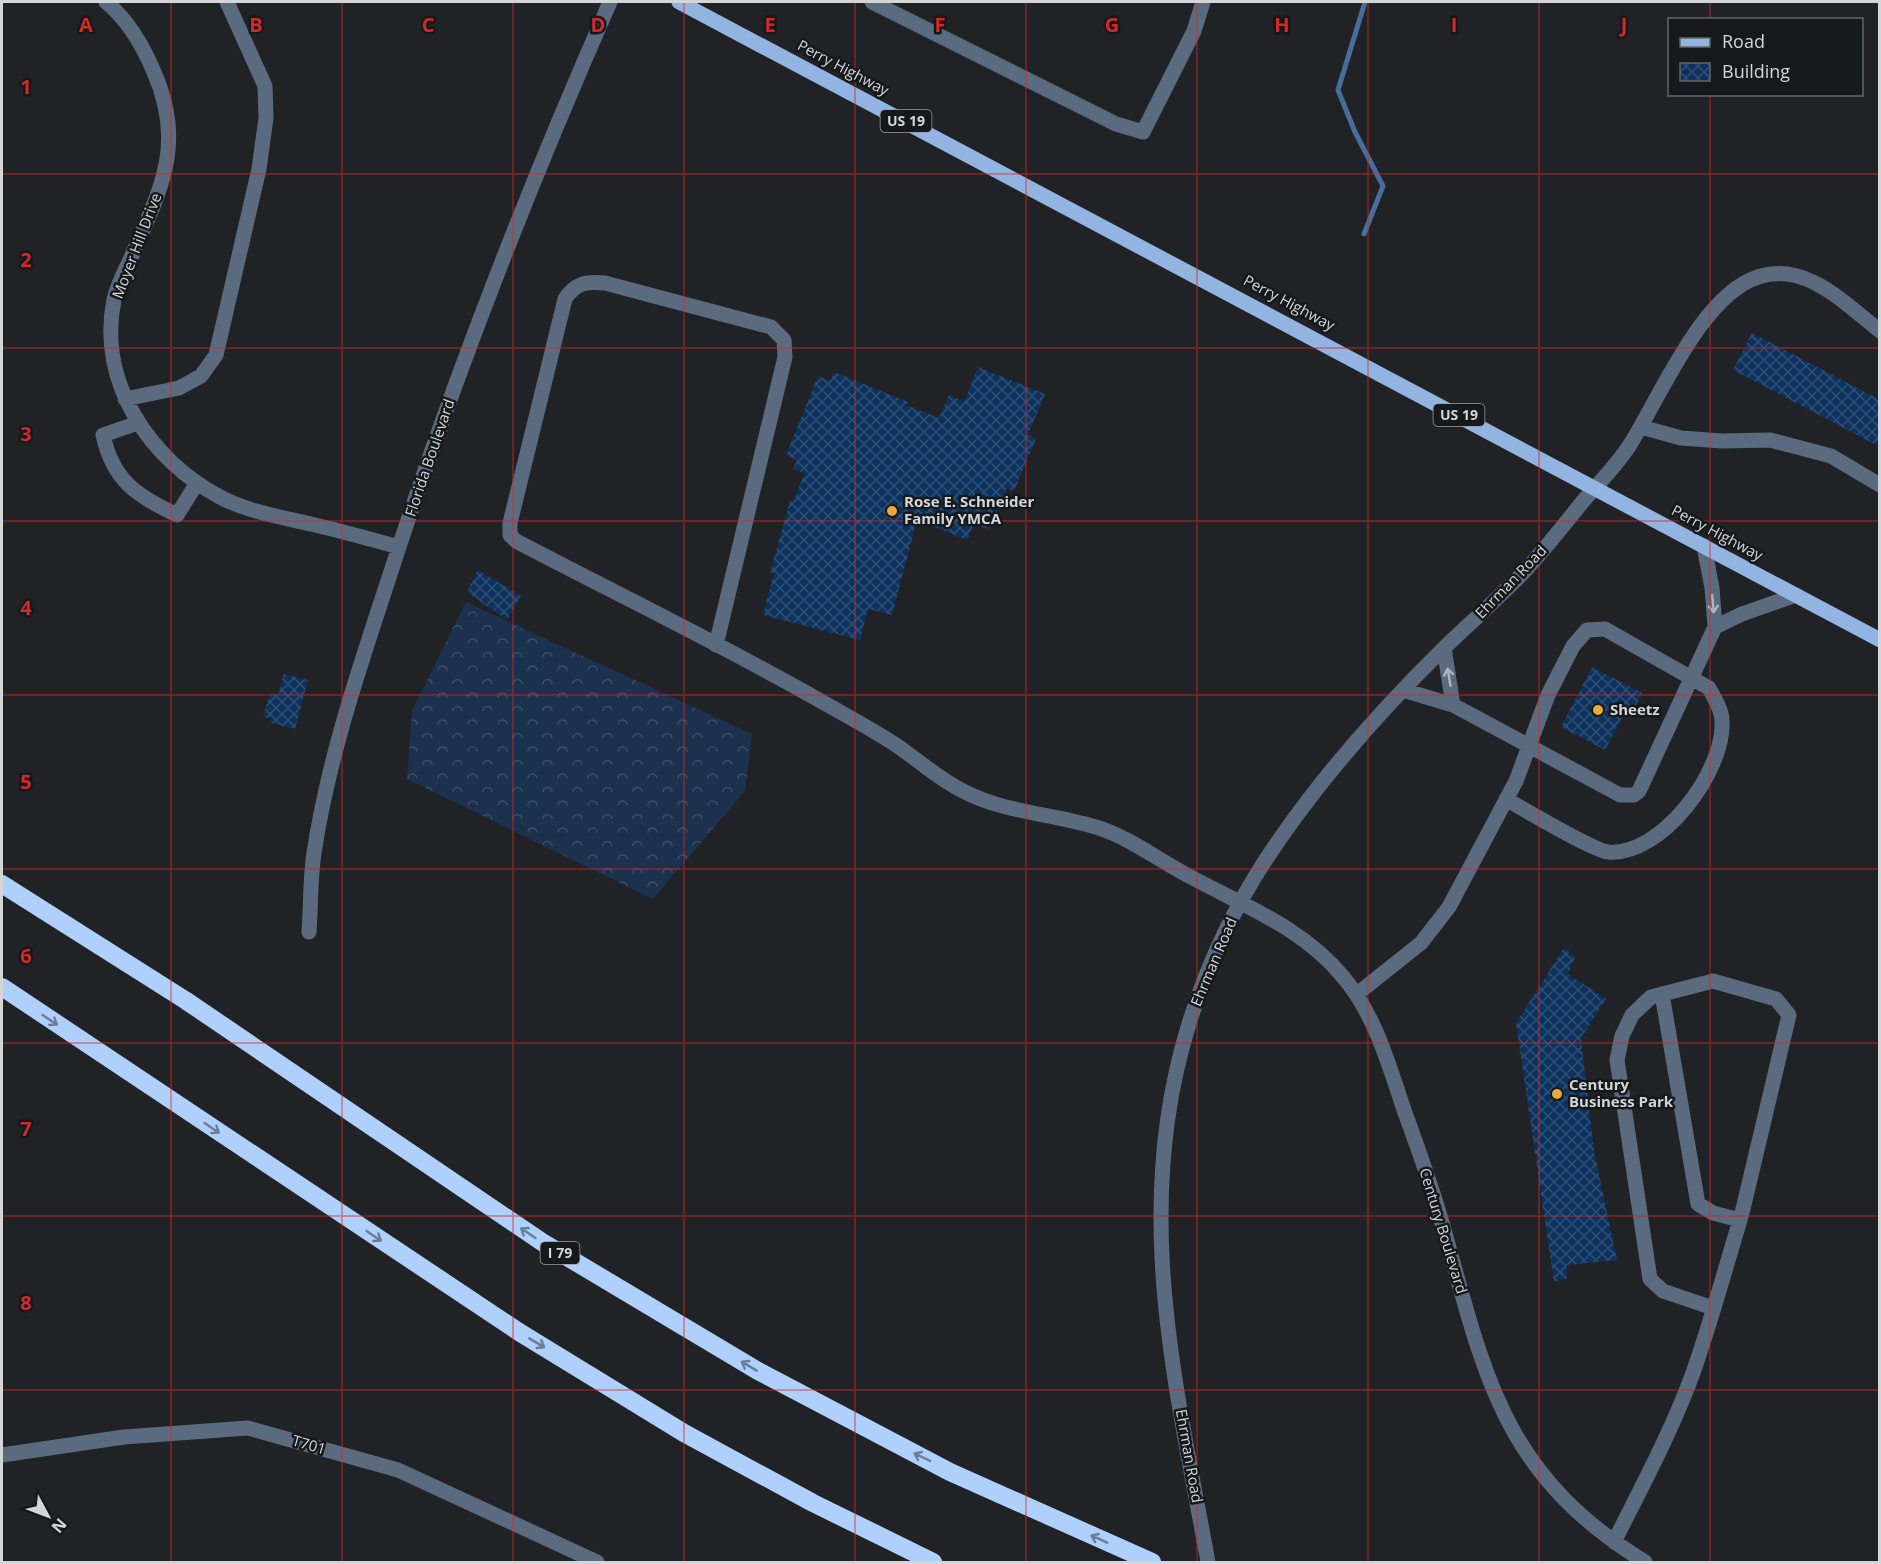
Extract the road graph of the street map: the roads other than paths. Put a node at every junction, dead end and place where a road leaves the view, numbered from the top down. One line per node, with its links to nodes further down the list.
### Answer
1 (227, 2): 9 (street)
2 (610, 2): 16 (street, Florida Boulevard)
3 (679, 2): 14 (main road, Perry Highway / US 19)
4 (872, 2): 7 (street)
5 (1200, 2): 7 (street)
6 (114, 4): 9 (street, Moyer Hill Drive)
7 (890, 6)
8 (1880, 331): 11 (street, Ehrman Road)
9 (125, 399): 10 (street, Moyer Hill Drive)
10 (138, 423): 12 (street, Moyer Hill Drive); 12 (street)
11 (1641, 427): 13 (street); 14 (street, Ehrman Road)
12 (197, 483): 16 (street, Moyer Hill Drive)
13 (1880, 485)
14 (1595, 488): 15 (main road, Perry Highway / US 19); 21 (street, Ehrman Road)
15 (1704, 546): 17 (main road, Perry Highway / US 19); 18 (street, one-way to 18)
16 (399, 547): 29 (street, Florida Boulevard)
17 (1797, 595): 18 (street); 19 (main road, Perry Highway / US 19)
18 (1715, 627): 22 (street)
19 (1880, 640)
20 (716, 645): 20 (street, Century Boulevard); 28 (street, Century Boulevard)
21 (1444, 648): 23 (street, Ehrman Road); 24 (street, one-way to 21)
22 (1691, 678): 25 (street); 25 (street); 26 (street)
23 (1403, 690): 24 (street); 28 (street, Ehrman Road)
24 (1453, 705): 25 (street)
25 (1528, 746): 26 (street)
26 (1506, 800): 31 (street)
27 (2, 884): 39 (highway, I 79, one-way to 27)
28 (1241, 902): 31 (street, Century Boulevard); 40 (street, Ehrman Road)
29 (309, 932)
30 (2, 987): 38 (highway, one-way to 38)
31 (1357, 994): 36 (street, Century Boulevard)
32 (1662, 994): 33 (street); 33 (street); 34 (street)
33 (1740, 1220): 34 (street)
34 (1713, 1308): 36 (street)
35 (2, 1455): 37 (street, T701)
36 (1614, 1542): 41 (street, Century Boulevard)
37 (597, 1563)
38 (933, 1563)
39 (1152, 1563)
40 (1208, 1563)
41 (1645, 1563)

